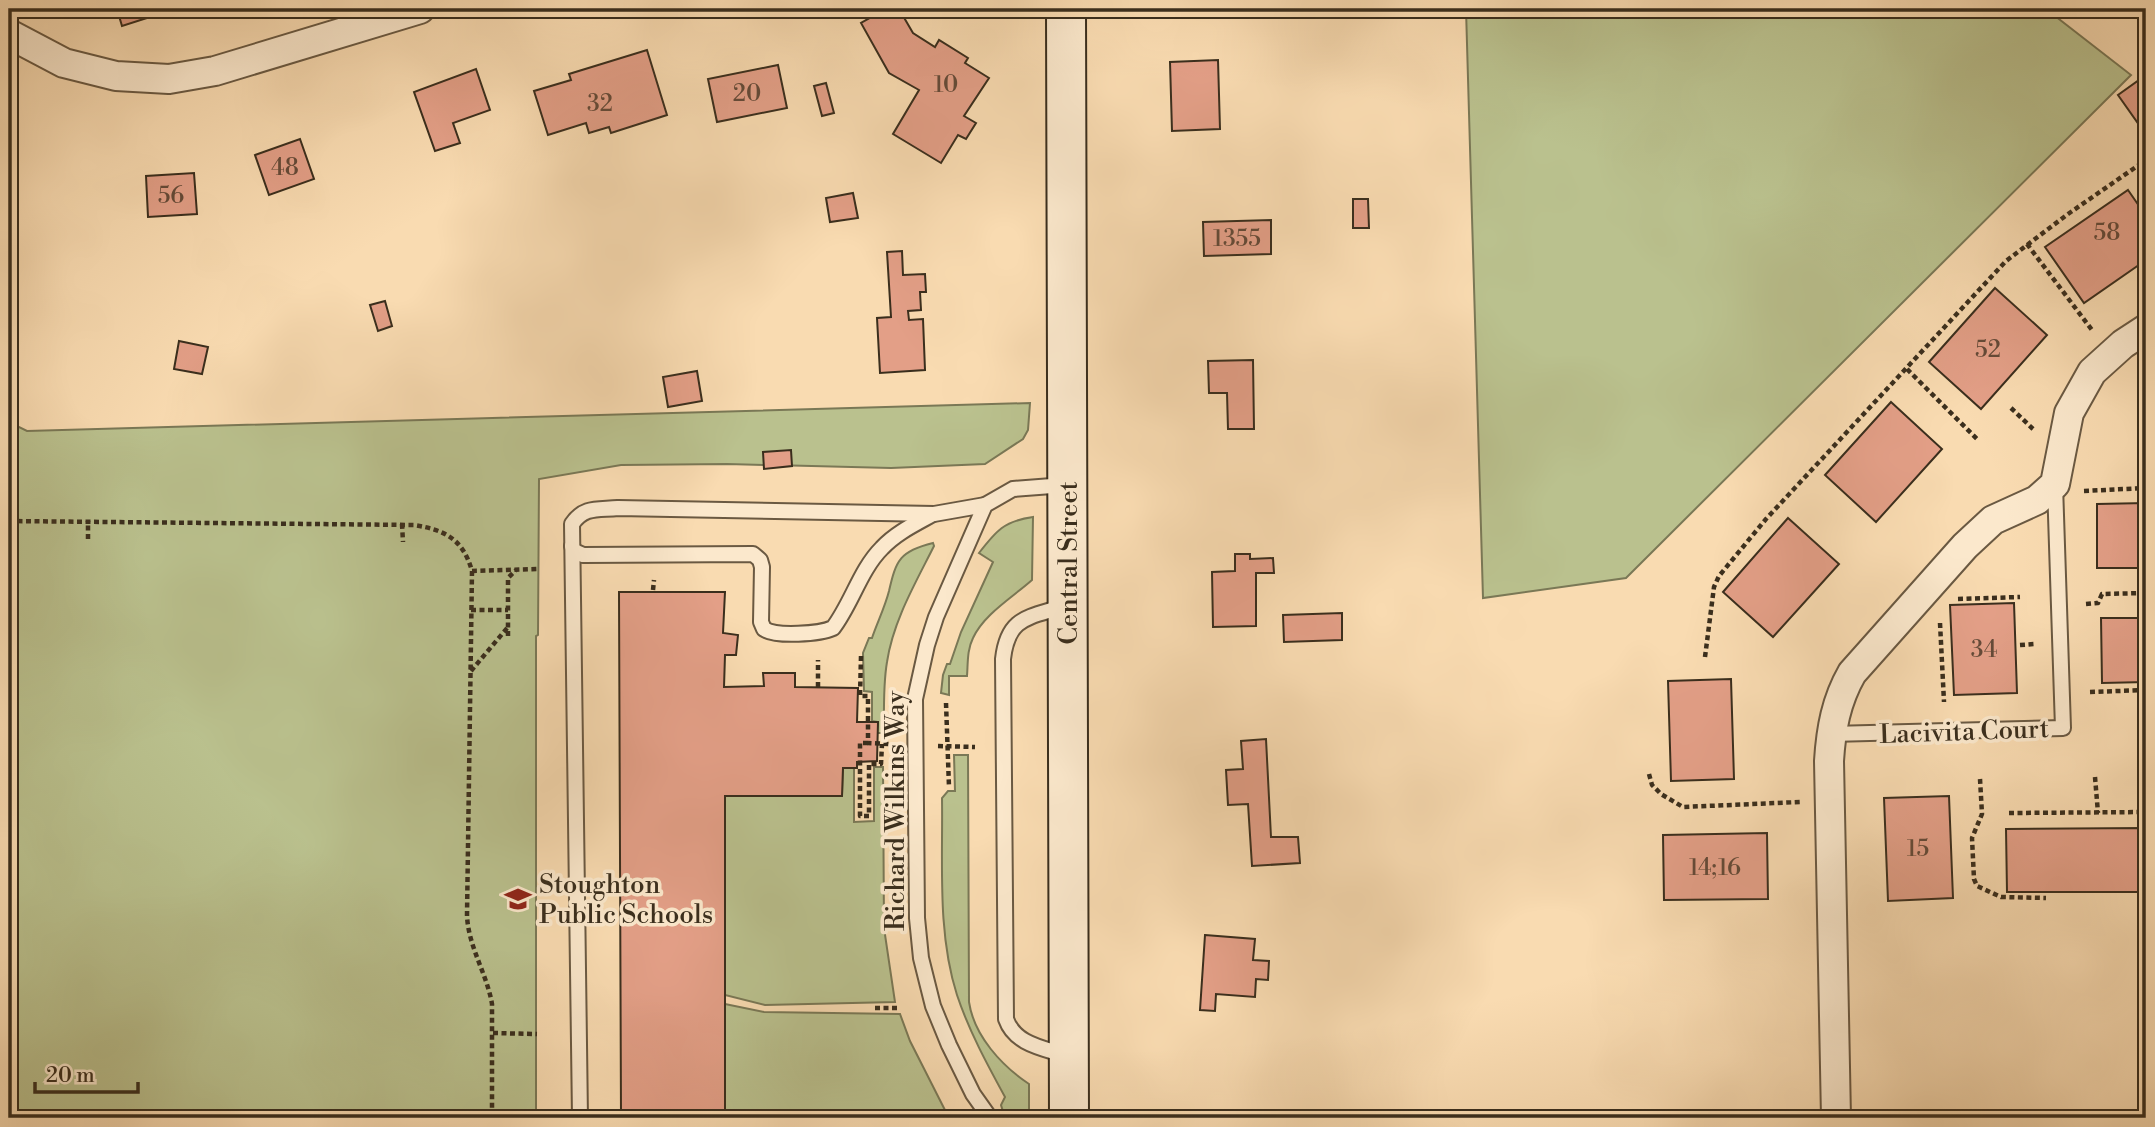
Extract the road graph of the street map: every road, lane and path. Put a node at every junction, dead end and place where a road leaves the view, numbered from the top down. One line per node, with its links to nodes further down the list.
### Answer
1 (420, 9): 3 (street)
2 (1066, 9): 12 (main road, Central Street)
3 (9, 34)
4 (2146, 160): 5 (path)
5 (2028, 244): 7 (path); 8 (path)
6 (2146, 328): 13 (street, Lacivita Court)
7 (2092, 330)
8 (1907, 369): 11 (path); 41 (path)
9 (2011, 408): 10 (path)
10 (2040, 435)
11 (1978, 440)
12 (1068, 485): 15 (lane); 32 (main road, Central Street)
13 (2068, 487): 14 (path); 49 (street); 49 (lane, Lacivita Court)
14 (2146, 488)
15 (985, 505): 16 (lane); 71 (lane, Richard Wilkins Way)
16 (934, 514): 22 (lane); 22 (lane)
17 (9, 521): 18 (path)
18 (88, 522): 19 (path); 20 (path)
19 (402, 524): 21 (path); 25 (path)
20 (88, 539)
21 (403, 541)
22 (572, 545): 70 (lane)
23 (538, 569): 24 (path)
24 (516, 570): 25 (path); 34 (path)
25 (472, 571): 29 (path)
26 (2146, 593): 31 (path)
27 (2020, 597): 30 (path)
28 (463, 598): 29 (path)
29 (472, 598): 33 (path)
30 (1956, 599)
31 (2086, 604)
32 (1068, 605): 68 (main road, Central Street); 68 (lane)
33 (471, 610): 34 (path); 43 (path)
34 (508, 610): 36 (path)
35 (1940, 615): 47 (path)
36 (508, 626): 37 (path); 43 (path)
37 (508, 636)
38 (2040, 644): 39 (path)
39 (2020, 645)
40 (861, 656): 50 (path)
41 (1705, 657)
42 (818, 660): 44 (path)
43 (471, 671): 63 (path)
44 (818, 687)
45 (2146, 690): 46 (path)
46 (2090, 692)
47 (1944, 702)
48 (946, 703): 51 (path)
49 (1831, 734): 73 (street)
50 (868, 743): 50 (path)
51 (947, 746): 52 (path); 56 (path)
52 (975, 747)
53 (1649, 774): 57 (path)
54 (2095, 777): 60 (path)
55 (1980, 779): 61 (path)
56 (948, 787)
57 (1794, 803)
58 (2146, 812): 60 (path)
59 (2009, 813): 60 (path)
60 (2098, 813)
61 (2046, 898)
62 (461, 931): 63 (path)
63 (468, 931): 66 (path)
64 (875, 1008): 65 (path)
65 (897, 1008)
66 (493, 1033): 67 (path); 69 (path)
67 (537, 1034)
68 (1069, 1057): 72 (main road, Central Street)
69 (492, 1118)
70 (580, 1118)
71 (990, 1118)
72 (1069, 1118)
73 (1836, 1118)

